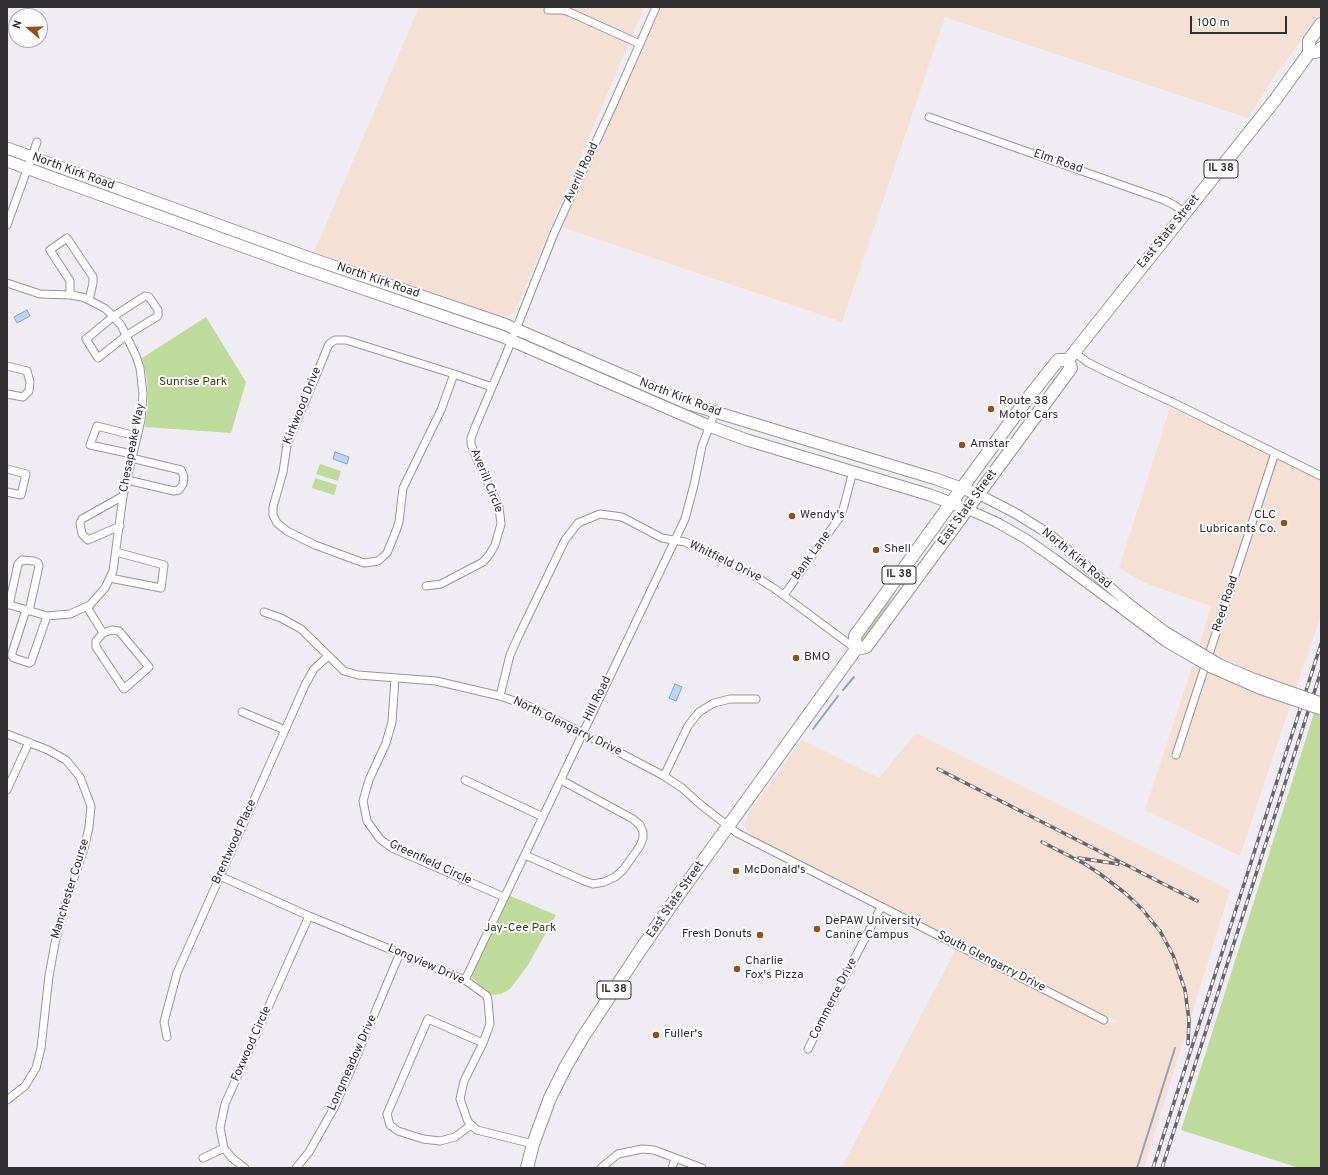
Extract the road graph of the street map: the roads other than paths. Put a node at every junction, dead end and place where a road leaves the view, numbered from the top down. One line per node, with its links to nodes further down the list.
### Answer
1 (656, 7): 4 (street, Averill Road)
2 (548, 10): 4 (street)
3 (1321, 24): 6 (main road, East State Street / IL 38)
4 (640, 44): 19 (street, Averill Road)
5 (1321, 48): 6 (main road)
6 (1309, 53): 13 (main road, East State Street / IL 38)
7 (929, 117): 13 (street, Elm Road)
8 (37, 142): 10 (street)
9 (7, 148): 10 (main road, North Kirk Road)
10 (32, 157): 12 (street); 19 (main road, North Kirk Road)
11 (7, 161): 12 (main road, North Kirk Road)
12 (28, 168): 14 (street); 21 (main road, North Kirk Road)
13 (1185, 213): 22 (main road, East State Street / IL 38)
14 (7, 225)
15 (7, 283): 16 (street, Chesapeake Way)
16 (70, 295): 17 (street, Chesapeake Way); 17 (street)
17 (89, 300): 18 (street, Chesapeake Way)
18 (114, 316): 20 (street, Chesapeake Way); 20 (street); 20 (street)
19 (516, 329): 21 (street, Averill Road); 27 (main road, North Kirk Road)
20 (127, 335): 29 (street, Chesapeake Way)
21 (511, 340): 25 (street, Averill Circle); 28 (main road, North Kirk Road)
22 (1071, 356): 30 (street); 36 (main road, East State Street / IL 38); 38 (main road, East State Street / IL 38)
23 (7, 366): 26 (street)
24 (454, 374): 24 (street, Kirkwood Drive); 25 (street, Kirkwood Drive)
25 (492, 387): 46 (street, Averill Circle)
26 (7, 394)
27 (715, 412): 28 (street, Hill Road); 36 (main road, North Kirk Road)
28 (709, 426): 33 (main road, North Kirk Road); 43 (street, Hill Road)
29 (136, 436): 31 (street, Chesapeake Way); 31 (street)
30 (1275, 452): 34 (street); 67 (street, Reed Road)
31 (132, 456): 35 (street, Chesapeake Way); 35 (street)
32 (7, 469): 37 (street)
33 (853, 471): 40 (main road, North Kirk Road); 47 (street, Bank Lane)
34 (1321, 476)
35 (127, 480): 39 (street, Chesapeake Way)
36 (962, 488): 38 (main road, North Kirk Road); 40 (main road, East State Street / IL 38)
37 (7, 492)
38 (978, 494): 41 (main road, East State Street / IL 38); 50 (street, North Kirk Road)
39 (123, 496): 42 (street, Chesapeake Way); 42 (street)
40 (951, 503): 41 (main road, North Kirk Road); 55 (main road, East State Street / IL 38)
41 (967, 509): 50 (street, North Kirk Road); 55 (main road, East State Street / IL 38)
42 (120, 526): 44 (street, Chesapeake Way)
43 (675, 540): 47 (street, Whitfield Drive); 58 (street, Whitfield Drive); 64 (street, Hill Road)
44 (116, 552): 45 (street, Chesapeake Way); 45 (street)
45 (110, 578): 49 (street, Chesapeake Way)
46 (426, 586)
47 (784, 595): 55 (street, Whitfield Drive)
48 (8, 605): 51 (street, Chesapeake Way); 51 (street)
49 (87, 606): 53 (street, Chesapeake Way); 54 (street)
50 (1125, 606): 60 (street, North Kirk Road, bridge); 61 (street, North Kirk Road, bridge)
51 (28, 611): 53 (street, Chesapeake Way); 53 (street)
52 (264, 612): 56 (street, North Glengarry Drive)
53 (48, 616)
54 (103, 633): 54 (street)
55 (856, 650): 73 (main road, East State Street / IL 38)
56 (328, 656): 57 (street, North Glengarry Drive); 63 (street, Brentwood Place)
57 (395, 678): 58 (street, North Glengarry Drive); 76 (street, Greenfield Circle)
58 (500, 696): 64 (street, North Glengarry Drive)
59 (756, 699): 68 (street)
60 (1321, 702)
61 (1321, 710)
62 (242, 712): 63 (street)
63 (285, 730): 75 (street, Brentwood Place)
64 (582, 732): 68 (street, North Glengarry Drive); 70 (street, Hill Road)
65 (7, 734): 66 (street, Manchester Course)
66 (29, 742): 71 (street); 85 (street, Manchester Course)
67 (1176, 755)
68 (664, 776): 73 (street, North Glengarry Drive)
69 (465, 780): 72 (street)
70 (561, 780): 72 (street, Hill Road); 74 (street)
71 (7, 790)
72 (543, 817): 74 (street, Hill Road)
73 (727, 827): 77 (street, South Glengarry Drive); 87 (main road, East State Street / IL 38)
74 (525, 855): 76 (street, Hill Road)
75 (220, 876): 78 (street, Longview Drive); 82 (street, Brentwood Place)
76 (504, 897): 80 (street, Hill Road)
77 (881, 907): 81 (street, South Glengarry Drive); 84 (street, Commerce Drive)
78 (309, 916): 79 (street, Longview Drive); 88 (street, Foxwood Circle)
79 (400, 953): 80 (street, Longview Drive); 92 (street, Longmeadow Drive)
80 (465, 980): 83 (street, Longview Drive)
81 (1104, 1020)
82 (167, 1037)
83 (483, 1043): 86 (street, Longview Drive); 86 (street)
84 (808, 1049)
85 (7, 1100)
86 (471, 1125): 87 (street)
87 (533, 1144): 93 (main road, East State Street / IL 38)
88 (224, 1148): 89 (street); 91 (street)
89 (203, 1158)
90 (675, 1159): 94 (street); 95 (street); 96 (street)
91 (246, 1168)
92 (296, 1168)
93 (527, 1168)
94 (601, 1168)
95 (672, 1168)
96 (702, 1168)

